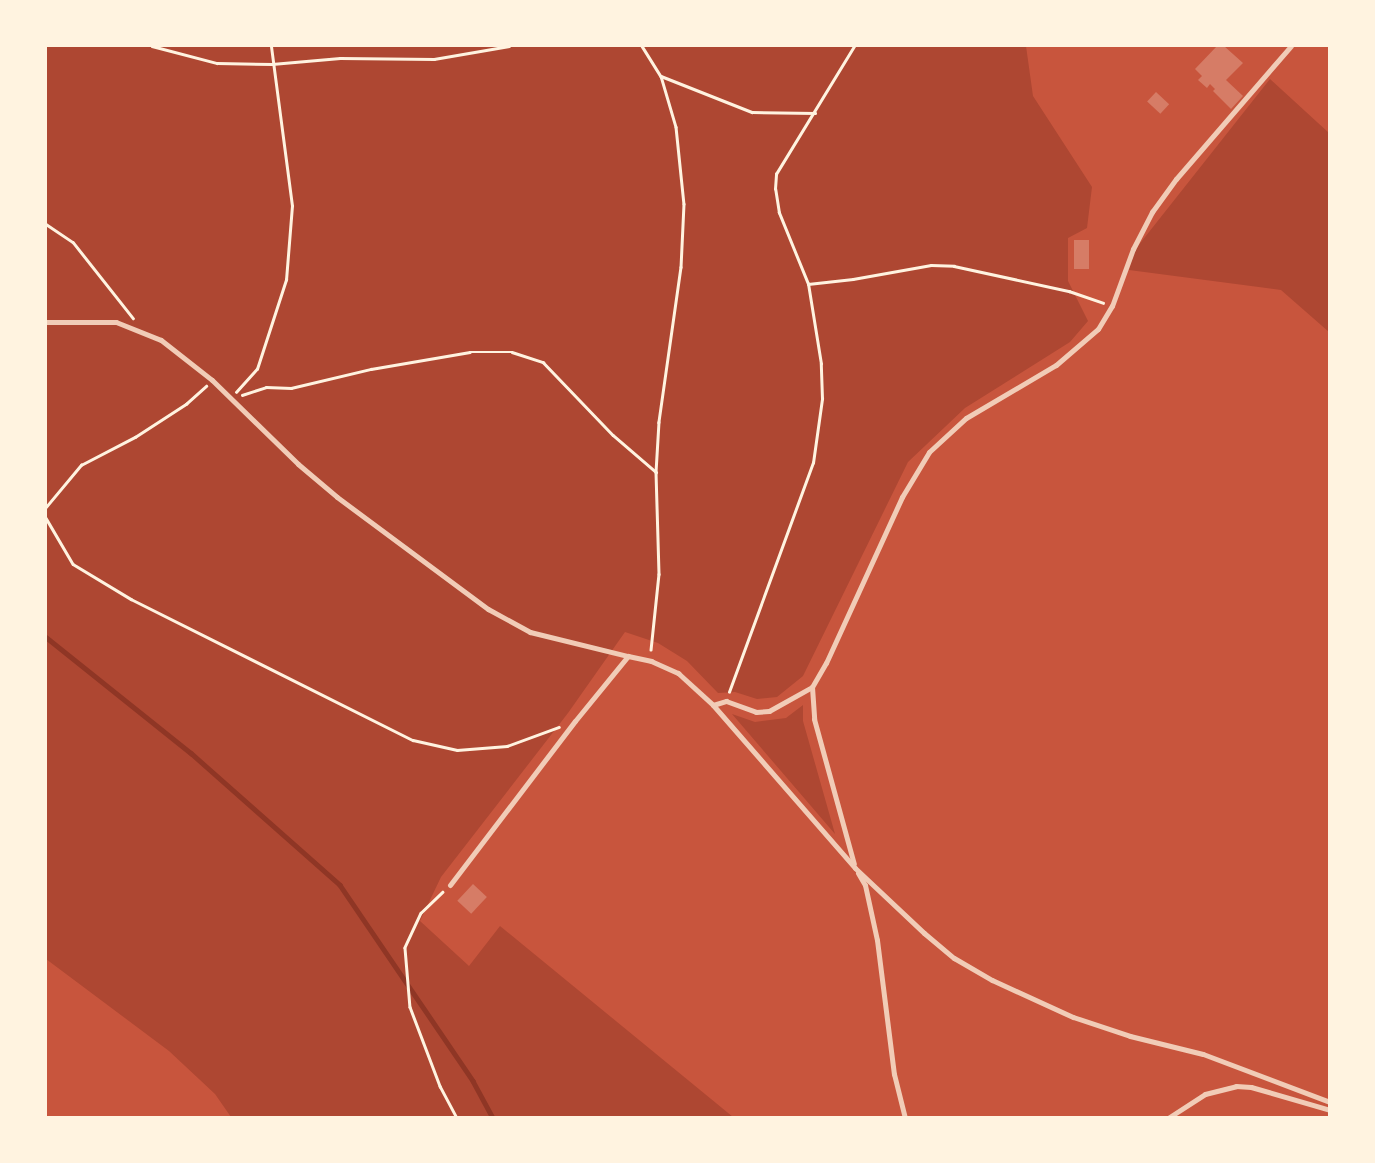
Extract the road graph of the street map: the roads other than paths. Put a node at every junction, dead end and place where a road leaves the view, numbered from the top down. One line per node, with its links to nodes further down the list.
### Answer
1 (1292, 46): 4 (street)
2 (46, 322): 3 (street)
3 (628, 656): 5 (street); 7 (street)
4 (812, 687): 5 (street); 6 (street)
5 (713, 705): 6 (street)
6 (855, 868): 8 (street); 10 (street)
7 (450, 885)
8 (1329, 1102)
9 (1329, 1110): 11 (street)
10 (905, 1118)
11 (1168, 1118)

